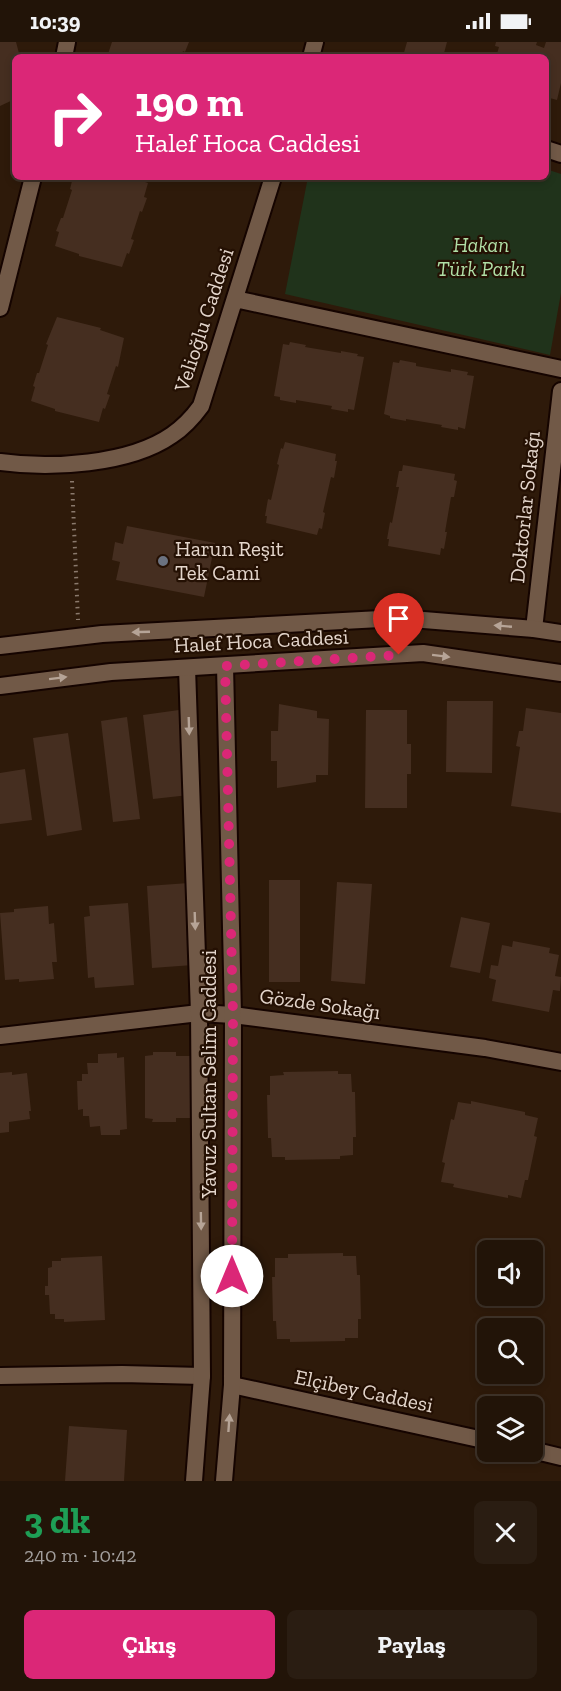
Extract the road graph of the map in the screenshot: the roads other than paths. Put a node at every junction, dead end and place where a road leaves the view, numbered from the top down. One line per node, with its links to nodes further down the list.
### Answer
1 (32, 180): 4 (street)
2 (272, 180): 3 (street, Velioğlu Caddesi)
3 (235, 299): 5 (street); 7 (street, Velioğlu Caddesi)
4 (0, 308)
5 (561, 369)
6 (561, 395): 8 (street, Doktorlar Sokağı)
7 (0, 462)
8 (534, 629): 9 (street, Halef Hoca Caddesi); 10 (street, Halef Hoca Caddesi, one-way to 10)
9 (561, 633)
10 (0, 646)
11 (225, 666): 12 (street, Halef Hoca Caddesi); 13 (street, Halef Hoca Caddesi, one-way to 13); 16 (street, Yavuz Sultan Selim Caddesi)
12 (187, 668): 14 (street, Halef Hoca Caddesi, one-way to 12); 15 (street, Yavuz Sultan Selim Caddesi, one-way to 15)
13 (561, 673)
14 (0, 686)
15 (199, 1013): 16 (street, Gözde Sokağı); 17 (street, Gözde Sokağı); 20 (street, Yavuz Sultan Selim Caddesi, one-way to 20)
16 (233, 1015): 18 (street, Gözde Sokağı); 21 (street, Yavuz Sultan Selim Caddesi)
17 (0, 1036)
18 (561, 1062)
19 (0, 1376): 20 (street)
20 (202, 1376): 25 (street, Yavuz Sultan Selim Caddesi)
21 (232, 1385): 22 (street, Elçibey Caddesi); 26 (street, Yavuz Sultan Selim Caddesi, one-way to 21)
22 (477, 1439)
23 (543, 1452): 24 (street)
24 (561, 1456)
25 (194, 1481)
26 (225, 1481)

